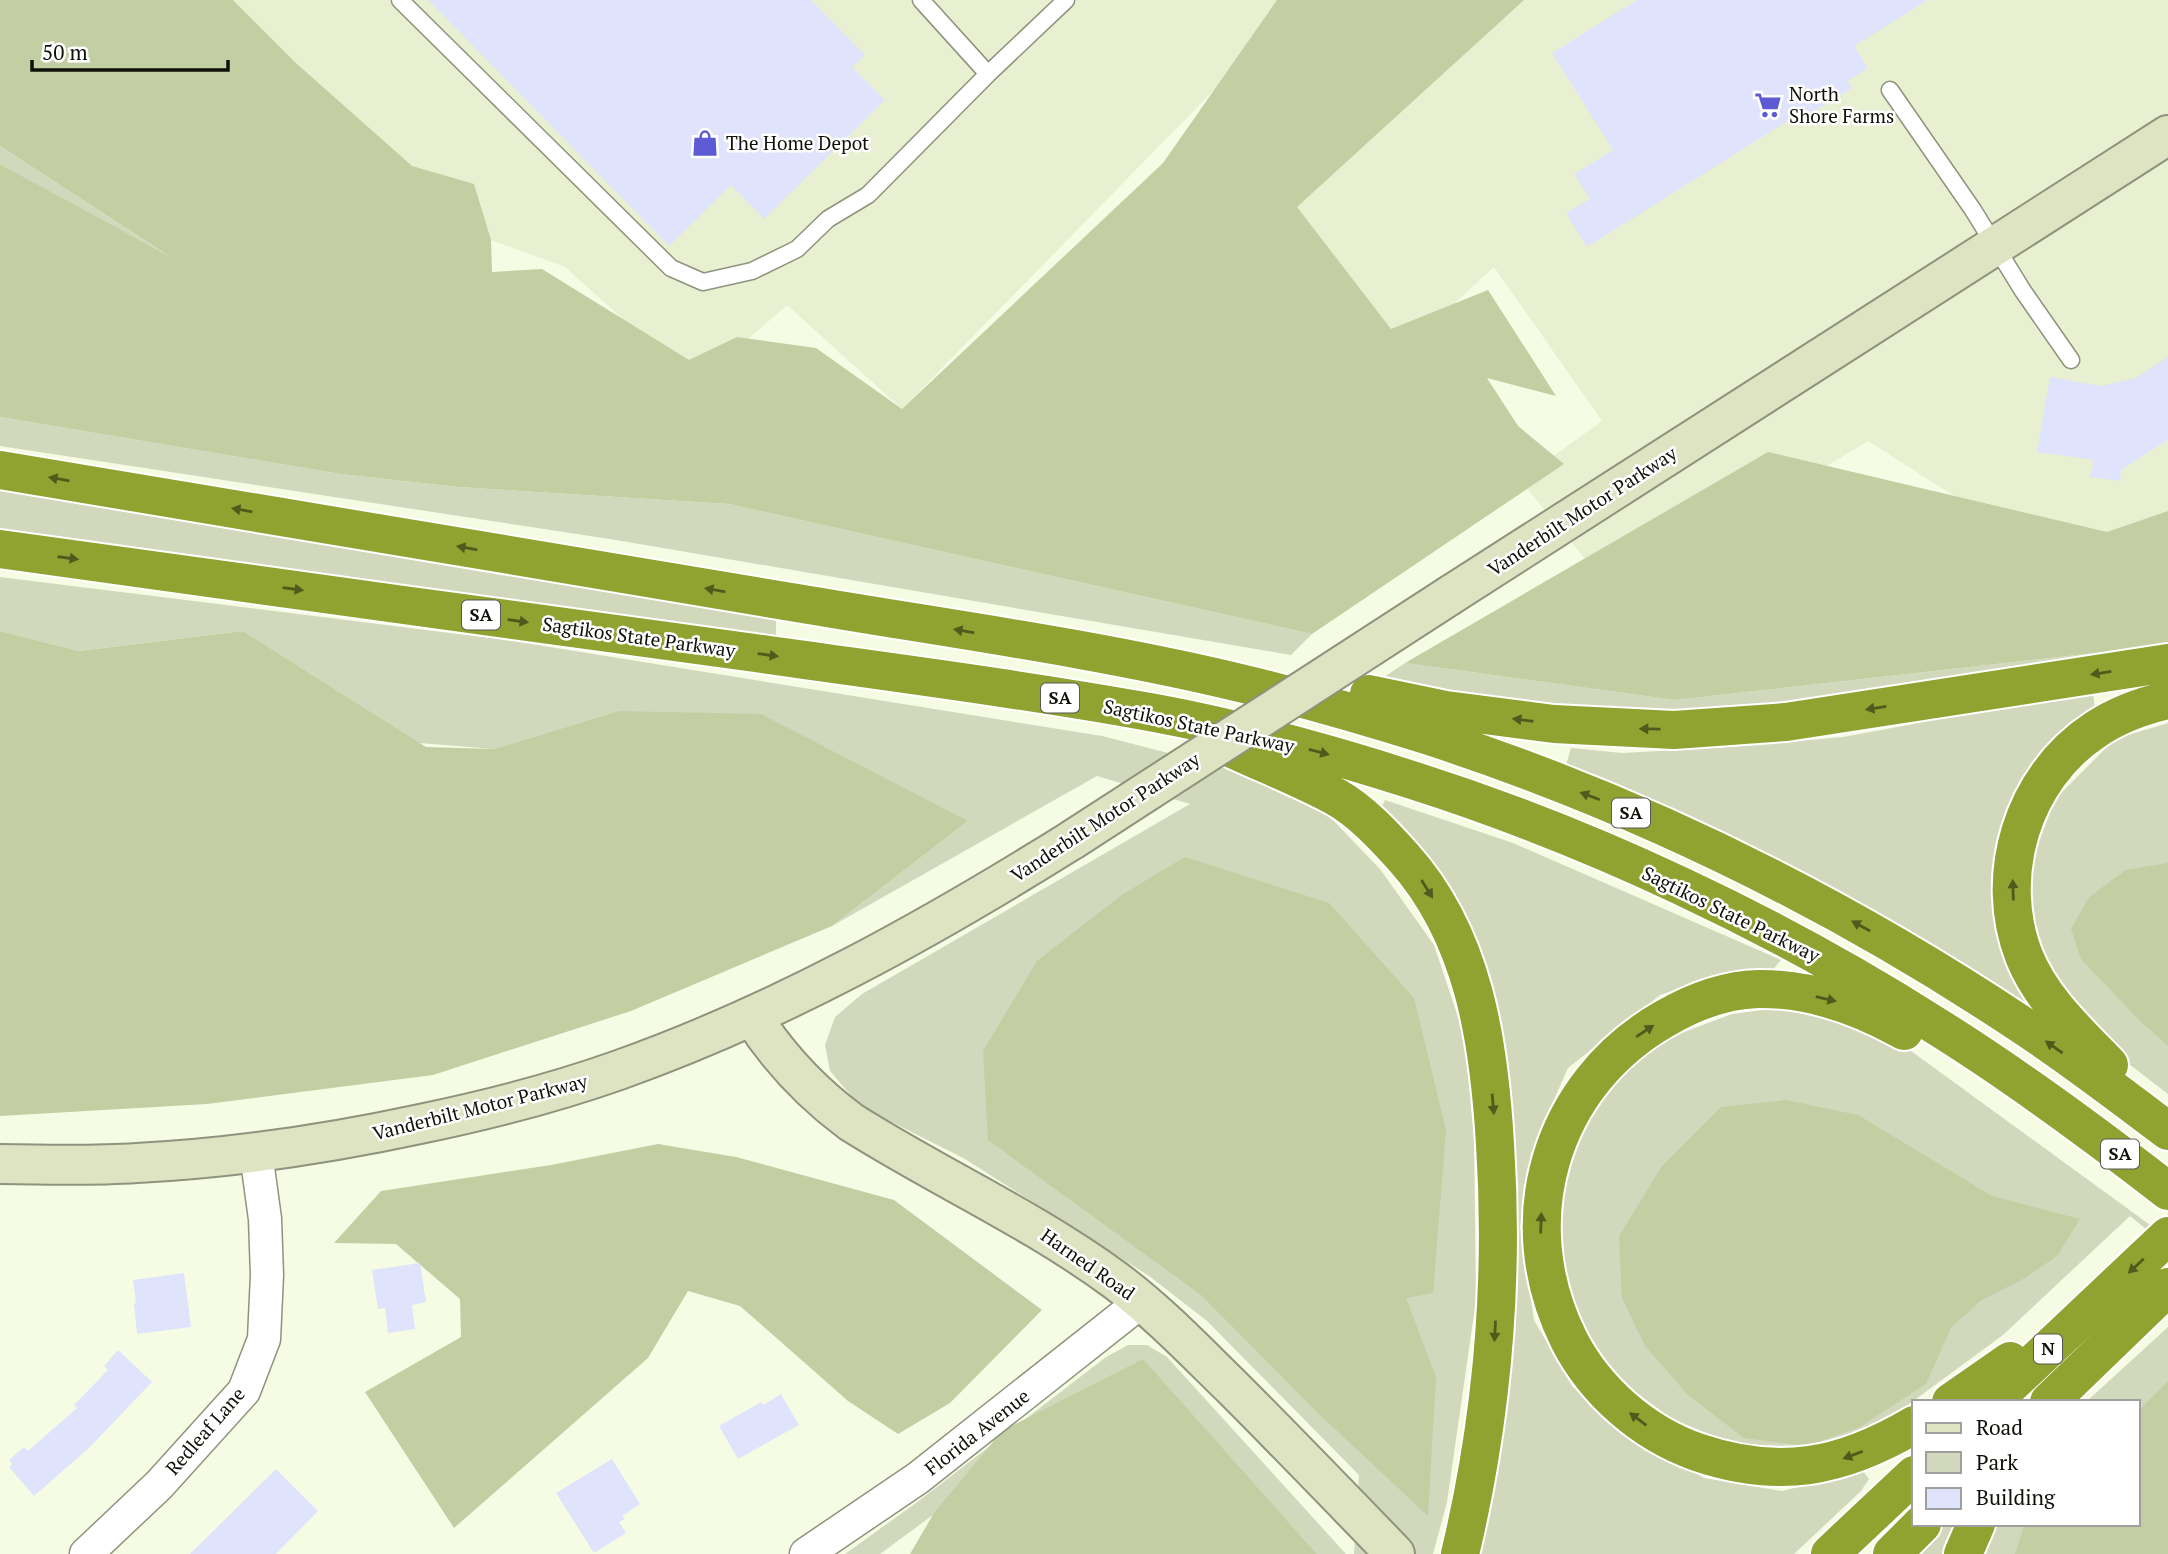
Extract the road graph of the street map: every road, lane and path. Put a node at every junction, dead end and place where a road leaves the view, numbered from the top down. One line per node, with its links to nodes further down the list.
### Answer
1 (400, 0): 4 (lane)
2 (921, 0): 4 (lane)
3 (1066, 0): 4 (lane)
4 (988, 74)
5 (1891, 90): 7 (lane)
6 (2168, 135): 7 (main road, Vanderbilt Motor Parkway)
7 (1995, 247): 8 (lane); 15 (main road, Vanderbilt Motor Parkway, bridge)
8 (2071, 360)
9 (0, 470): 11 (highway, SA, one-way to 9)
10 (0, 549): 14 (highway, Sagtikos State Parkway / SA, one-way to 14)
11 (1031, 643): 12 (highway, one-way to 11); 17 (highway, SA, one-way to 11)
12 (2168, 663)
13 (2168, 699): 17 (highway, one-way to 13)
14 (1157, 713): 16 (highway, Sagtikos State Parkway / SA, one-way to 16); 37 (highway, one-way to 37)
15 (752, 1016): 18 (main road, Vanderbilt Motor Parkway); 24 (main road, Harned Road)
16 (2073, 1118): 20 (highway, Sagtikos State Parkway / SA); 30 (highway, one-way to 16)
17 (2168, 1129)
18 (256, 1153): 19 (main road, Vanderbilt Motor Parkway); 35 (street, Redleaf Lane)
19 (0, 1164)
20 (2168, 1191)
21 (2168, 1236): 23 (highway, N, one-way to 23)
22 (2168, 1287): 25 (highway, N)
23 (2104, 1296): 26 (highway); 27 (highway, N)
24 (1142, 1301): 34 (main road, Harned Road); 36 (street, Florida Avenue)
25 (2133, 1321): 28 (highway, N); 29 (highway)
26 (1954, 1400)
27 (1994, 1400)
28 (2051, 1400)
29 (2072, 1400)
30 (1912, 1426)
31 (1912, 1477): 38 (highway)
32 (1920, 1526): 39 (highway)
33 (1975, 1526): 40 (highway)
34 (1383, 1542)
35 (86, 1554)
36 (806, 1554)
37 (1460, 1554)
38 (1830, 1554)
39 (1892, 1554)
40 (1963, 1554)

